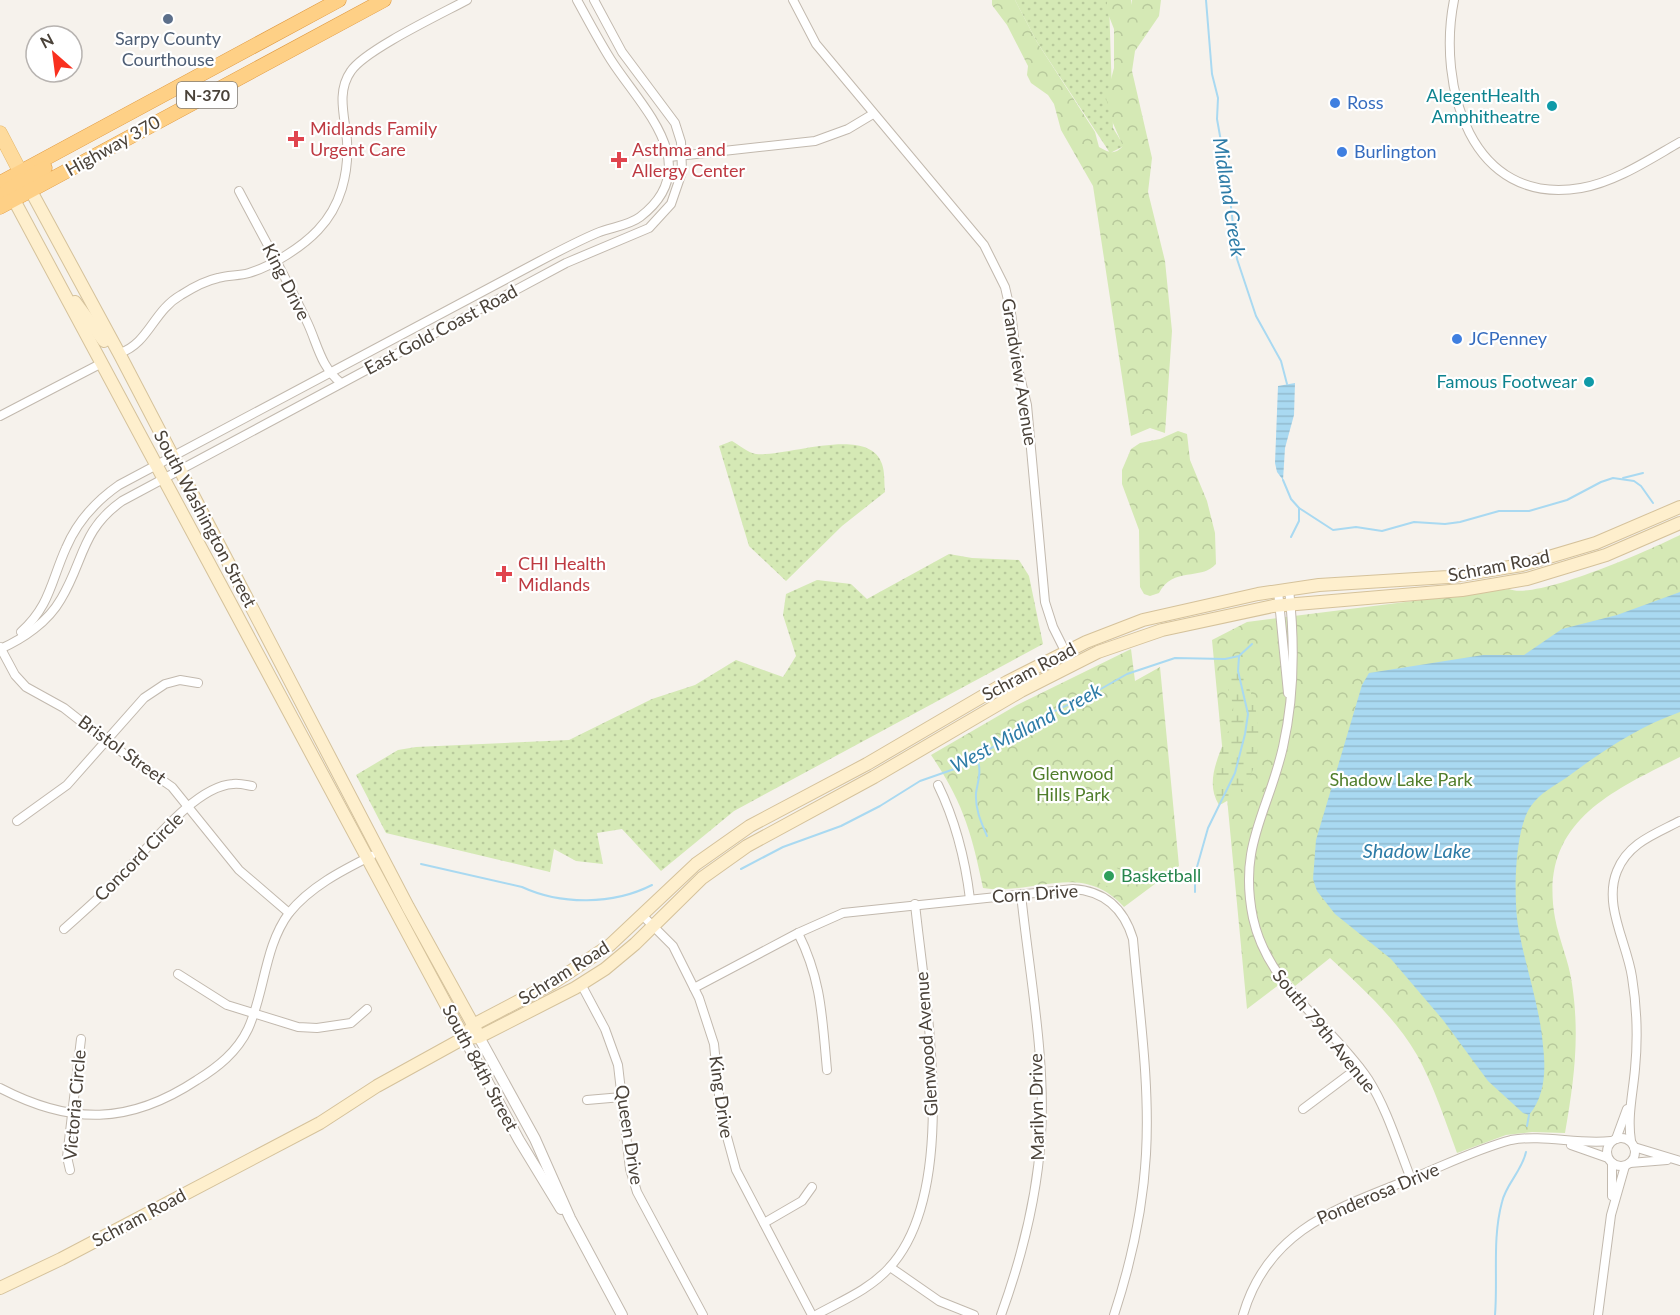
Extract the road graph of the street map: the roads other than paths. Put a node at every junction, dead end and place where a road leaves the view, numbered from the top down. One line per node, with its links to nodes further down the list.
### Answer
1 (339, 0): 13 (highway, Highway 370 / N-370)
2 (384, 0): 13 (highway, Highway 370 / N-370)
3 (467, 0): 17 (street)
4 (577, 0): 12 (street)
5 (594, 0): 11 (street)
6 (793, 0): 8 (street, Grandview Avenue)
7 (1454, 0): 10 (street)
8 (873, 114): 11 (street); 37 (street, Grandview Avenue)
9 (0, 133): 13 (main road, South Washington Street)
10 (1680, 142)
11 (683, 156): 12 (street); 19 (street, East Gold Coast Road)
12 (669, 157): 18 (street, East Gold Coast Road)
13 (25, 181): 14 (highway, Highway 370 / N-370); 14 (highway, Highway 370 / N-370); 21 (main road, South Washington Street)
14 (4, 187): 16 (highway, Highway 370 / N-370); 20 (main road, South Washington Street)
15 (239, 191): 17 (street, King Drive)
16 (0, 207)
17 (275, 260): 21 (street); 23 (street, King Drive)
18 (540, 261): 19 (street); 23 (street, East Gold Coast Road)
19 (546, 273): 24 (street, East Gold Coast Road)
20 (61, 285): 21 (main road); 22 (main road, South Washington Street)
21 (120, 353): 27 (main road, South Washington Street)
22 (102, 363): 26 (street); 27 (main road); 29 (main road, South Washington Street)
23 (329, 374): 24 (street); 25 (street, King Drive); 28 (street, East Gold Coast Road)
24 (341, 383): 25 (street, East Gold Coast Road)
25 (331, 389): 30 (street, East Gold Coast Road)
26 (0, 416)
27 (153, 421): 28 (main road, South Washington Street)
28 (172, 457): 29 (street, East Gold Coast Road); 30 (main road, South Washington Street)
29 (156, 465): 31 (main road, South Washington Street); 36 (street, East Gold Coast Road)
30 (179, 470): 31 (street, East Gold Coast Road); 46 (main road, South Washington Street)
31 (163, 478): 36 (street, East Gold Coast Road); 46 (main road, South Washington Street)
32 (1680, 507): 34 (main road, Schram Road)
33 (1680, 523): 35 (main road, Schram Road)
34 (1283, 590): 35 (street, South 79th Avenue); 37 (main road, Schram Road)
35 (1285, 604): 38 (main road, Schram Road); 65 (street, South 79th Avenue)
36 (0, 648): 40 (street, Bristol Street)
37 (1065, 652): 38 (street, Grandview Avenue); 52 (main road, Schram Road)
38 (1072, 665): 53 (main road, Schram Road)
39 (198, 683): 40 (street)
40 (106, 741): 43 (street, Bristol Street); 44 (street)
41 (938, 785): 48 (street)
42 (252, 786): 43 (street, Concord Circle)
43 (189, 808): 51 (street, Bristol Street); 54 (street, Concord Circle)
44 (17, 821)
45 (1680, 821): 70 (street)
46 (374, 855): 50 (main road, South Washington Street); 51 (street)
47 (1021, 894): 48 (street, Corn Drive); 91 (street, Marilyn Drive); 92 (street, Corn Drive)
48 (970, 899): 49 (street, Corn Drive)
49 (915, 904): 55 (street, Corn Drive); 85 (street, Glenwood Avenue)
50 (402, 910): 61 (main road, South 84th Street); 63 (main road, South 84th Street)
51 (289, 914): 60 (street)
52 (643, 916): 53 (street, King Drive); 61 (main road, Schram Road)
53 (653, 926): 57 (main road, Schram Road); 58 (street, King Drive)
54 (64, 929)
55 (798, 933): 58 (street, Corn Drive); 66 (street)
56 (178, 974): 60 (street)
57 (581, 984): 62 (main road, Schram Road); 68 (street, Queen Drive)
58 (694, 988): 84 (street, King Drive)
59 (368, 1009): 60 (street)
60 (254, 1015): 72 (street)
61 (473, 1025): 62 (main road, South 84th Street); 63 (main road, Schram Road)
62 (479, 1037): 63 (main road, Schram Road); 83 (street, South 84th Street)
63 (464, 1038): 83 (street, South 84th Street); 86 (main road, Schram Road)
64 (81, 1040): 72 (street, Victoria Circle)
65 (1359, 1067): 71 (street); 80 (street, South 79th Avenue)
66 (827, 1071)
67 (0, 1088): 72 (street)
68 (622, 1097): 69 (street); 88 (street, Queen Drive)
69 (587, 1100)
70 (1631, 1100): 73 (street); 75 (street)
71 (1304, 1109)
72 (74, 1114): 79 (street, Victoria Circle)
73 (1614, 1140): 74 (street, Ponderosa Drive); 75 (street); 76 (street)
74 (1556, 1141): 76 (street, Ponderosa Drive); 80 (street, Ponderosa Drive)
75 (1633, 1144): 77 (street); 78 (street)
76 (1610, 1160): 78 (street); 82 (street)
77 (1678, 1161): 78 (street)
78 (1628, 1164): 82 (street)
79 (70, 1170)
80 (1411, 1179): 93 (street, Ponderosa Drive)
81 (812, 1187): 84 (street)
82 (1611, 1215): 94 (street)
83 (570, 1218): 87 (street, South 84th Street)
84 (764, 1223): 89 (street, King Drive)
85 (890, 1267): 89 (street, Glenwood Avenue); 90 (street)
86 (0, 1288)
87 (622, 1315)
88 (703, 1315)
89 (814, 1315)
90 (974, 1315)
91 (1001, 1315)
92 (1114, 1315)
93 (1243, 1315)
94 (1598, 1315)

